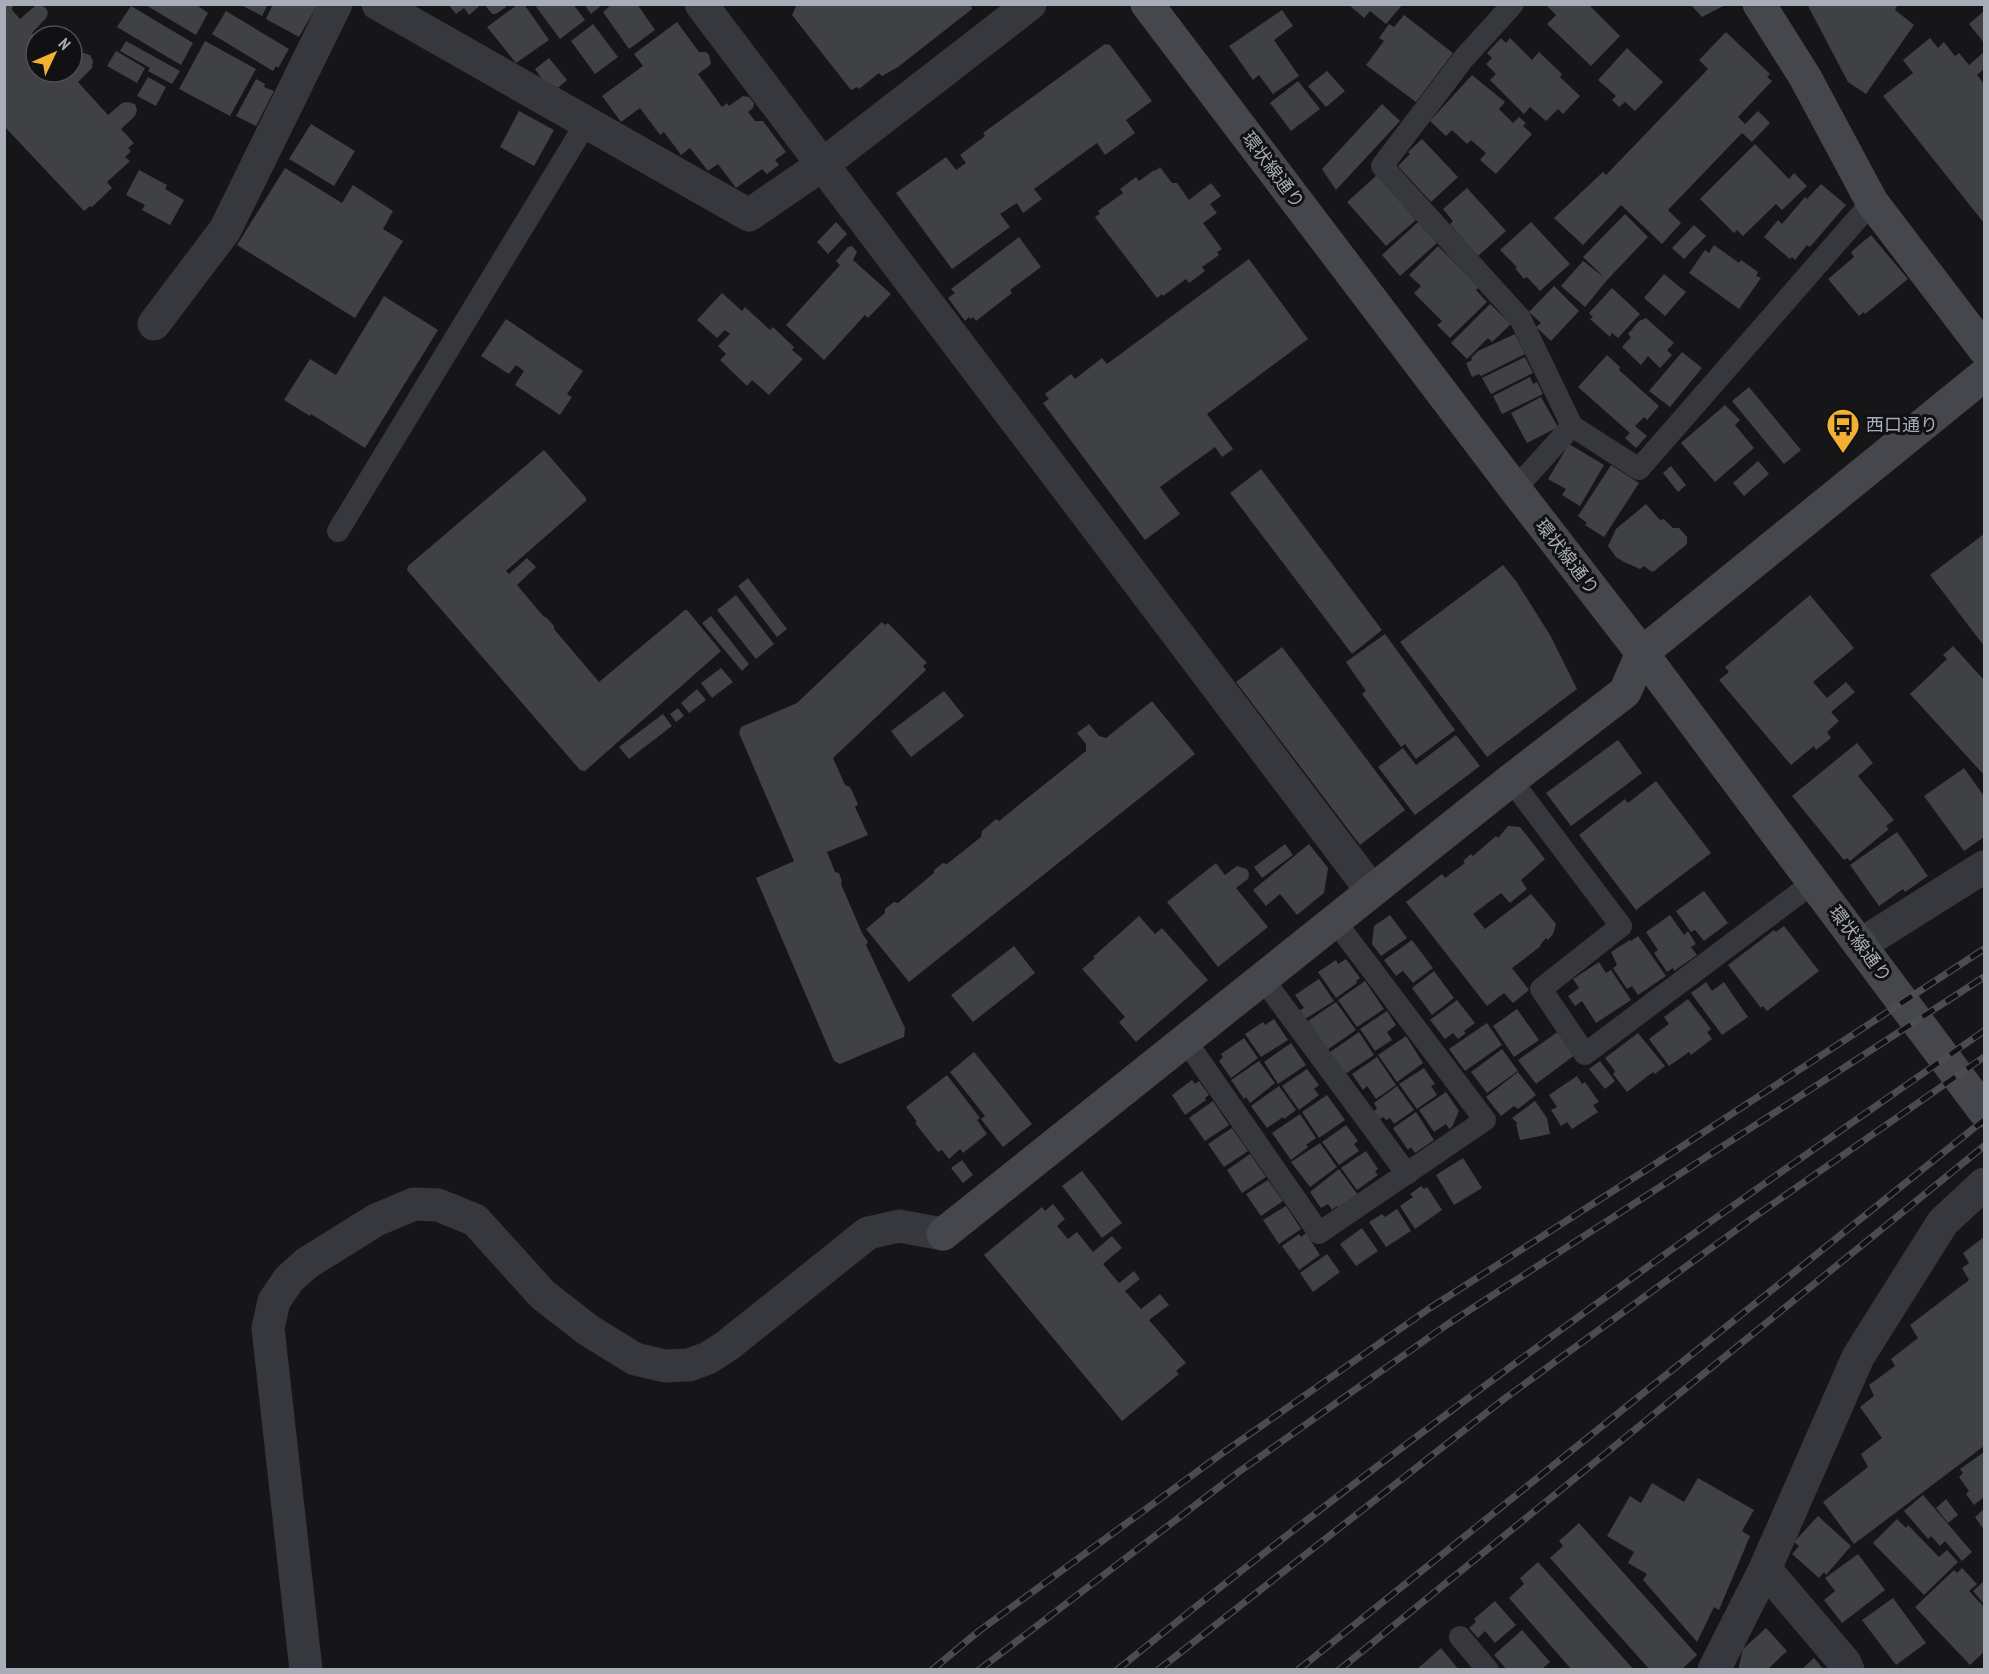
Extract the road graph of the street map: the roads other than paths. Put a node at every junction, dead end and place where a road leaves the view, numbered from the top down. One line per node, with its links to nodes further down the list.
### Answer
1 (336, 4): 11 (street)
2 (378, 4): 8 (street)
3 (701, 4): 9 (street)
4 (1030, 4): 9 (street)
5 (1147, 4): 15 (street, 環状線通り)
6 (1513, 4): 14 (lane)
7 (1759, 4): 10 (street)
8 (586, 123): 9 (street); 16 (lane)
9 (822, 165): 21 (street)
10 (1872, 202): 12 (street); 14 (lane)
11 (154, 324)
12 (1984, 349)
13 (1984, 375): 17 (street)
14 (1572, 426): 15 (lane)
15 (1515, 489): 17 (street, 環状線通り)
16 (338, 531)
17 (1642, 653): 18 (street); 20 (street, 環状線通り)
18 (1511, 780): 20 (lane); 21 (street)
19 (1984, 867): 23 (street)
20 (1814, 882): 23 (street, 環状線通り)
21 (1372, 891): 22 (street)
22 (1335, 921): 24 (street); 27 (lane)
23 (1860, 945): 26 (street, 環状線通り)
24 (1263, 979): 25 (street); 27 (lane)
25 (1186, 1041): 27 (lane); 31 (street)
26 (1984, 1111)
27 (1407, 1174)
28 (1984, 1184): 29 (street)
29 (1765, 1569): 33 (street); 34 (street)
30 (1460, 1637): 32 (lane)
31 (306, 1670)
32 (1488, 1670)
33 (1714, 1670)
34 (1848, 1670)

